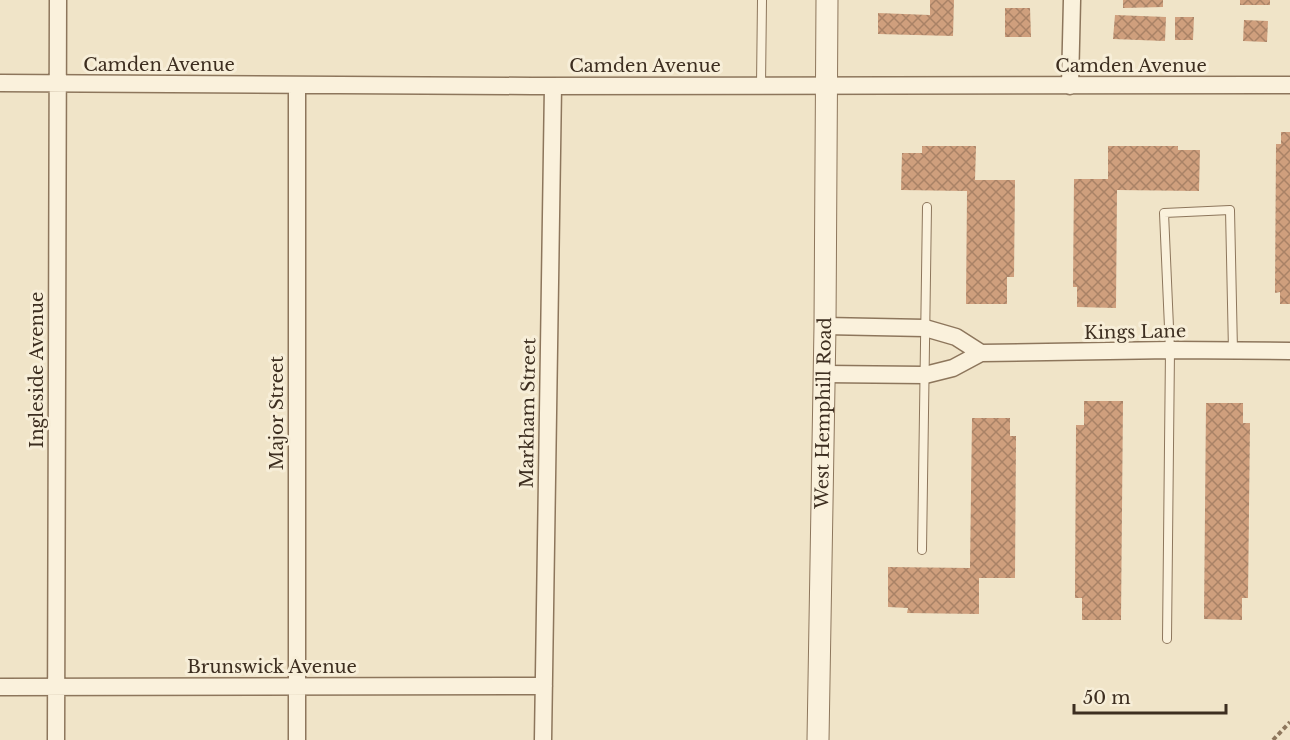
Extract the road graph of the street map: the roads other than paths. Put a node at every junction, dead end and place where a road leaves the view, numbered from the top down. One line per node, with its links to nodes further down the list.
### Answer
1 (58, 0): 6 (street, Ingleside Avenue)
2 (762, 0): 8 (lane)
3 (827, 0): 11 (street, West Hemphill Road)
4 (1072, 0): 12 (street)
5 (0, 83): 6 (street, Camden Avenue)
6 (56, 84): 7 (street, Camden Avenue); 27 (street, Ingleside Avenue)
7 (297, 85): 10 (street, Camden Avenue); 24 (street, Major Street)
8 (761, 85): 10 (street, Camden Avenue); 11 (street, Camden Avenue)
9 (1290, 85): 12 (street, Camden Avenue)
10 (553, 86): 25 (street, Markham Street)
11 (826, 86): 12 (street, Camden Avenue); 14 (street, West Hemphill Road)
12 (1070, 86)
13 (927, 207): 15 (lane)
14 (825, 326): 15 (street); 20 (street, West Hemphill Road)
15 (925, 328): 19 (street); 21 (lane)
16 (1170, 350): 17 (street, Kings Lane); 17 (lane); 19 (street, Kings Lane); 23 (lane)
17 (1233, 351): 18 (street, Kings Lane)
18 (1290, 351)
19 (981, 353): 21 (street, Kings Lane)
20 (824, 374): 21 (street, Kings Lane); 31 (street, West Hemphill Road)
21 (924, 375): 22 (lane)
22 (922, 550)
23 (1167, 639)
24 (297, 686): 25 (street, Brunswick Avenue); 27 (street, Brunswick Avenue); 29 (street, Major Street)
25 (544, 686): 30 (street, Markham Street)
26 (0, 687): 27 (street, Brunswick Avenue)
27 (56, 687): 28 (street, Ingleside Avenue)
28 (56, 740)
29 (297, 740)
30 (543, 740)
31 (818, 740)

